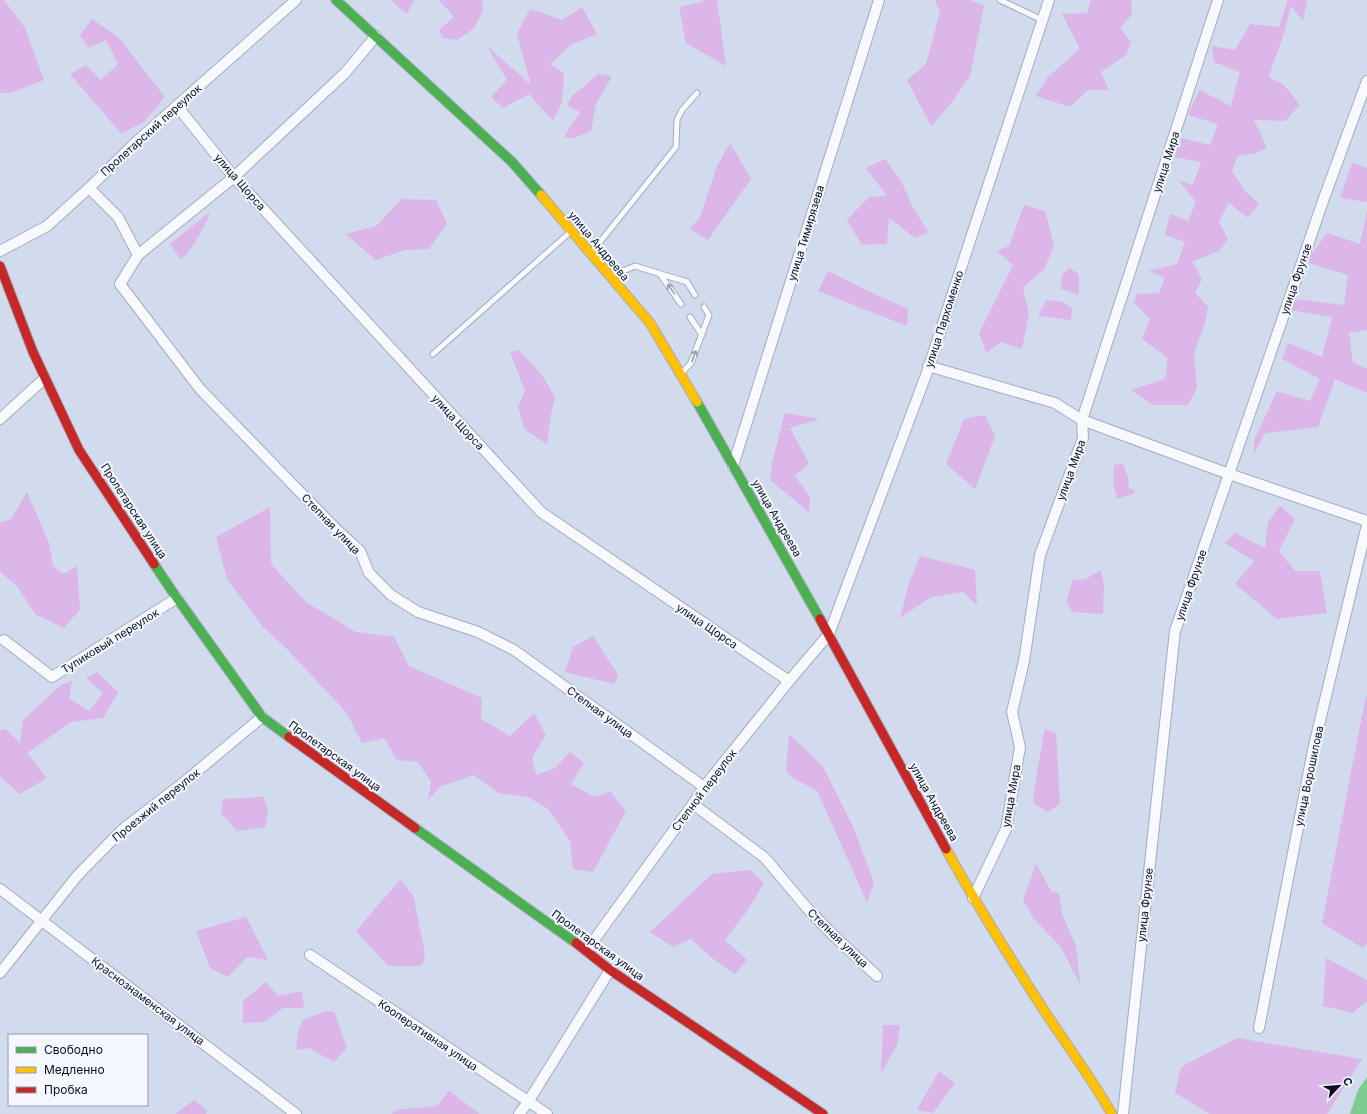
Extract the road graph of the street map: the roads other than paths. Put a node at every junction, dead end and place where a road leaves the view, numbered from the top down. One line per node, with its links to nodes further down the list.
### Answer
1 (296, 0): 11 (street, Пролетарский переулок)
2 (336, 0): 8 (main road, улица Андреева)
3 (879, 0): 32 (street, улица Тимирязева)
4 (1000, 0): 7 (lane)
5 (1049, 0): 7 (street, улица Пархоменко)
6 (1218, 0): 31 (street, улица Мира)
7 (1042, 20): 27 (street, улица Пархоменко)
8 (376, 36): 12 (street); 14 (main road, улица Андреева)
9 (1367, 81): 33 (street, улица Фрунзе)
10 (697, 93): 16 (lane)
11 (177, 106): 12 (street, улица Щорса); 13 (street, Пролетарский переулок)
12 (234, 177): 17 (street); 39 (street, улица Щорса)
13 (89, 188): 15 (street, Пролетарский переулок); 17 (street)
14 (571, 231): 16 (main road, улица Андреева); 26 (lane)
15 (0, 251)
16 (590, 254): 20 (main road, улица Андреева)
17 (138, 255): 41 (street, Степная улица)
18 (0, 266): 29 (main road, Пролетарская улица)
19 (660, 274): 20 (lane); 21 (lane); 22 (lane, one-way to 19)
20 (609, 277): 28 (main road, улица Андреева)
21 (695, 294)
22 (681, 304)
23 (704, 307): 25 (lane)
24 (690, 317): 25 (lane)
25 (702, 335): 28 (lane, one-way to 25)
26 (433, 354)
27 (928, 366): 31 (street); 37 (street, улица Пархоменко)
28 (681, 374): 32 (main road, улица Андреева)
29 (45, 378): 30 (street); 36 (main road, Пролетарская улица)
30 (0, 419)
31 (1082, 420): 33 (street); 44 (street, улица Мира)
32 (733, 466): 37 (main road, улица Андреева)
33 (1229, 474): 34 (street); 58 (street, улица Фрунзе)
34 (1367, 522)
35 (1367, 525): 51 (street, улица Ворошилова)
36 (177, 598): 38 (street, Тупиковый переулок); 40 (main road, Пролетарская улица)
37 (829, 634): 39 (street, Степной переулок); 44 (main road, улица Андреева)
38 (4, 640)
39 (789, 681): 41 (street, Степной переулок)
40 (262, 717): 45 (street, Проезжий переулок); 46 (main road, Пролетарская улица)
41 (704, 787): 42 (street, Степной переулок)
42 (693, 804): 46 (street, Степной переулок); 50 (street, Степная улица)
43 (0, 889): 45 (street, Краснознаменская улица)
44 (973, 898): 57 (main road, улица Андреева)
45 (42, 920): 49 (street, Проезжий переулок); 53 (street, Краснознаменская улица)
46 (587, 951): 48 (main road, Пролетарская улица)
47 (310, 955): 52 (street, Кооперативная улица)
48 (610, 970): 52 (street); 56 (main road, Пролетарская улица)
49 (0, 973)
50 (877, 976)
51 (1259, 1028)
52 (528, 1102): 54 (street); 55 (street, Кооперативная улица)
53 (296, 1114)
54 (519, 1114)
55 (547, 1114)
56 (823, 1114)
57 (1112, 1114)
58 (1122, 1114)

